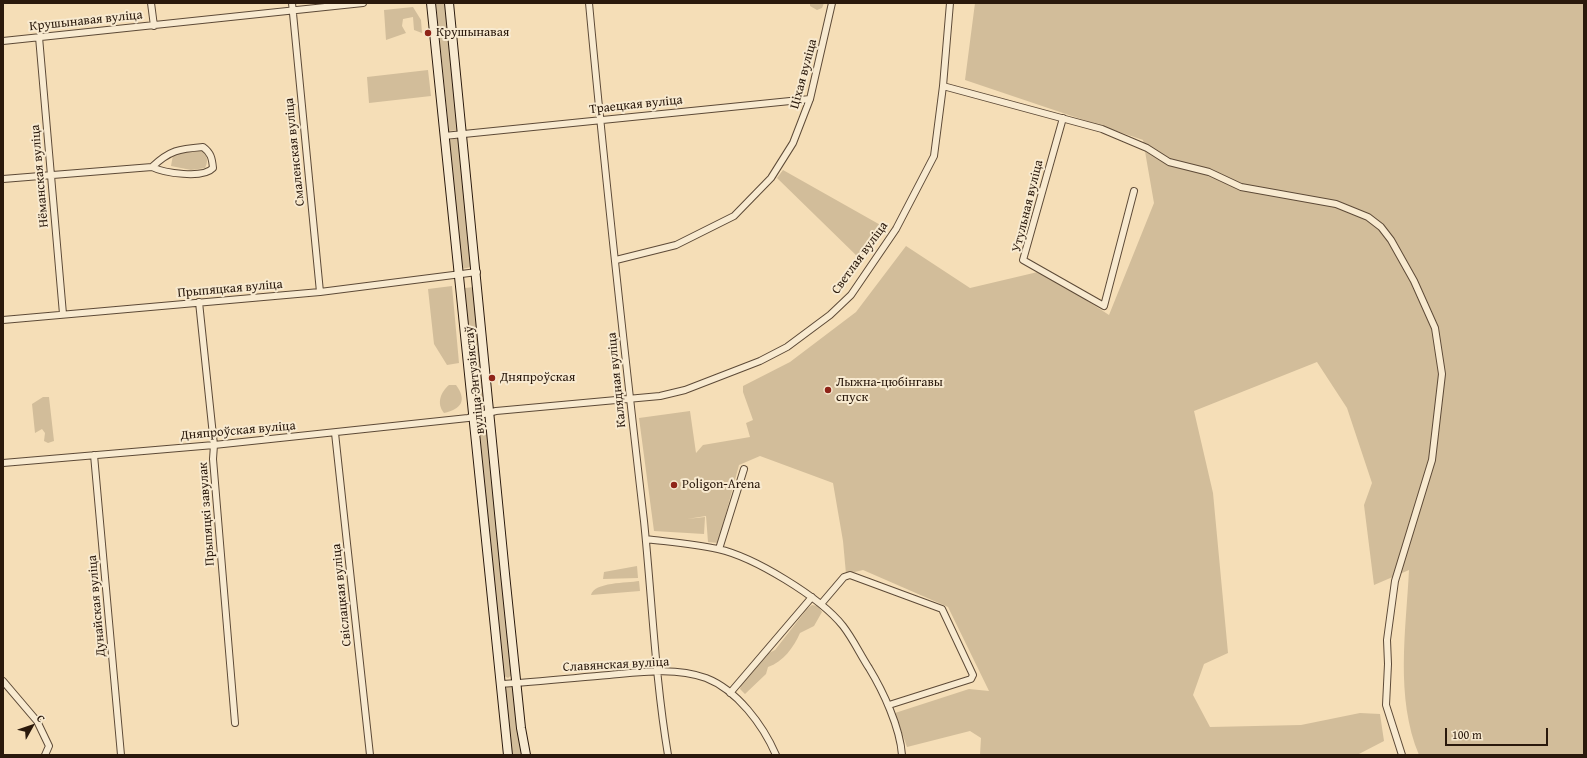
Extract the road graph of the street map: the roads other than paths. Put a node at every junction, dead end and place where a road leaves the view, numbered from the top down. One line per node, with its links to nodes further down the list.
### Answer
1 (151, 3): 10 (street)
2 (292, 3): 9 (street, Смаленская вуліца)
3 (363, 3): 9 (street, Крушынавая вуліца)
4 (431, 3): 18 (street, вуліца Энтузіястаў)
5 (449, 3): 17 (street, вуліца Энтузіястаў)
6 (589, 3): 16 (street, Калядная вуліца)
7 (832, 3): 14 (street, Ціхая вуліца)
8 (950, 3): 13 (street, Светлая вуліца)
9 (292, 11): 10 (street, Крушынавая вуліца); 26 (street, Смаленская вуліца)
10 (154, 26): 11 (street, Крушынавая вуліца)
11 (39, 37): 12 (street, Крушынавая вуліца); 20 (street, Нёманская вуліца)
12 (3, 41)
13 (943, 86): 15 (street); 30 (street, Светлая вуліца)
14 (810, 99): 16 (street, Траецкая вуліца); 23 (street, Ціхая вуліца)
15 (1063, 118): 22 (street, Утульная вуліца); 57 (street)
16 (600, 120): 17 (street, Траецкая вуліца); 23 (street, Калядная вуліца)
17 (463, 134): 18 (street, Траецкая вуліца); 24 (street, вуліца Энтузіястаў)
18 (444, 136): 25 (street, вуліца Энтузіястаў)
19 (152, 167): 19 (street); 20 (street)
20 (51, 175): 21 (street); 28 (street, Нёманская вуліца)
21 (3, 180)
22 (1134, 191)
23 (616, 260): 30 (street, Калядная вуліца)
24 (477, 272): 25 (street, Прыпяцкая вуліца); 31 (street, вуліца Энтузіястаў)
25 (459, 275): 26 (street, Прыпяцкая вуліца); 32 (street, вуліца Энтузіястаў)
26 (320, 292): 27 (street, Прыпяцкая вуліца)
27 (199, 302): 28 (street, Прыпяцкая вуліца); 34 (street, Прыпяцкі завулак)
28 (63, 314): 29 (street, Прыпяцкая вуліца)
29 (3, 320)
30 (630, 398): 31 (street, Светлая вуліца); 38 (street, Калядная вуліца)
31 (490, 413): 32 (street, Светлая вуліца); 44 (street, вуліца Энтузіястаў)
32 (474, 417): 33 (street, Дняпроўская вуліца); 45 (street, вуліца Энтузіястаў)
33 (335, 433): 34 (street, Дняпроўская вуліца); 51 (street, Свіслацкая вуліца)
34 (214, 446): 35 (street, Дняпроўская вуліца); 48 (street, Прыпяцкі завулак)
35 (94, 455): 36 (street, Дняпроўская вуліца); 50 (street, Дунайская вуліца)
36 (3, 463)
37 (744, 469): 39 (street)
38 (646, 539): 39 (street); 42 (street, Калядная вуліца)
39 (719, 549): 40 (street)
40 (812, 597): 41 (street); 46 (street)
41 (821, 604): 47 (street); 47 (street)
42 (656, 671): 44 (street, Славянская вуліца); 46 (street, Славянская вуліца); 54 (street, Калядная вуліца)
43 (3, 681): 49 (street)
44 (517, 683): 45 (street, Славянская вуліца); 53 (street, вуліца Энтузіястаў)
45 (500, 684): 52 (street, вуліца Энтузіястаў)
46 (730, 693): 55 (street, Славянская вуліца)
47 (889, 704): 56 (street)
48 (235, 723)
49 (45, 755)
50 (121, 755)
51 (370, 755)
52 (508, 755)
53 (526, 755)
54 (668, 755)
55 (776, 755)
56 (902, 755)
57 (1402, 755)

